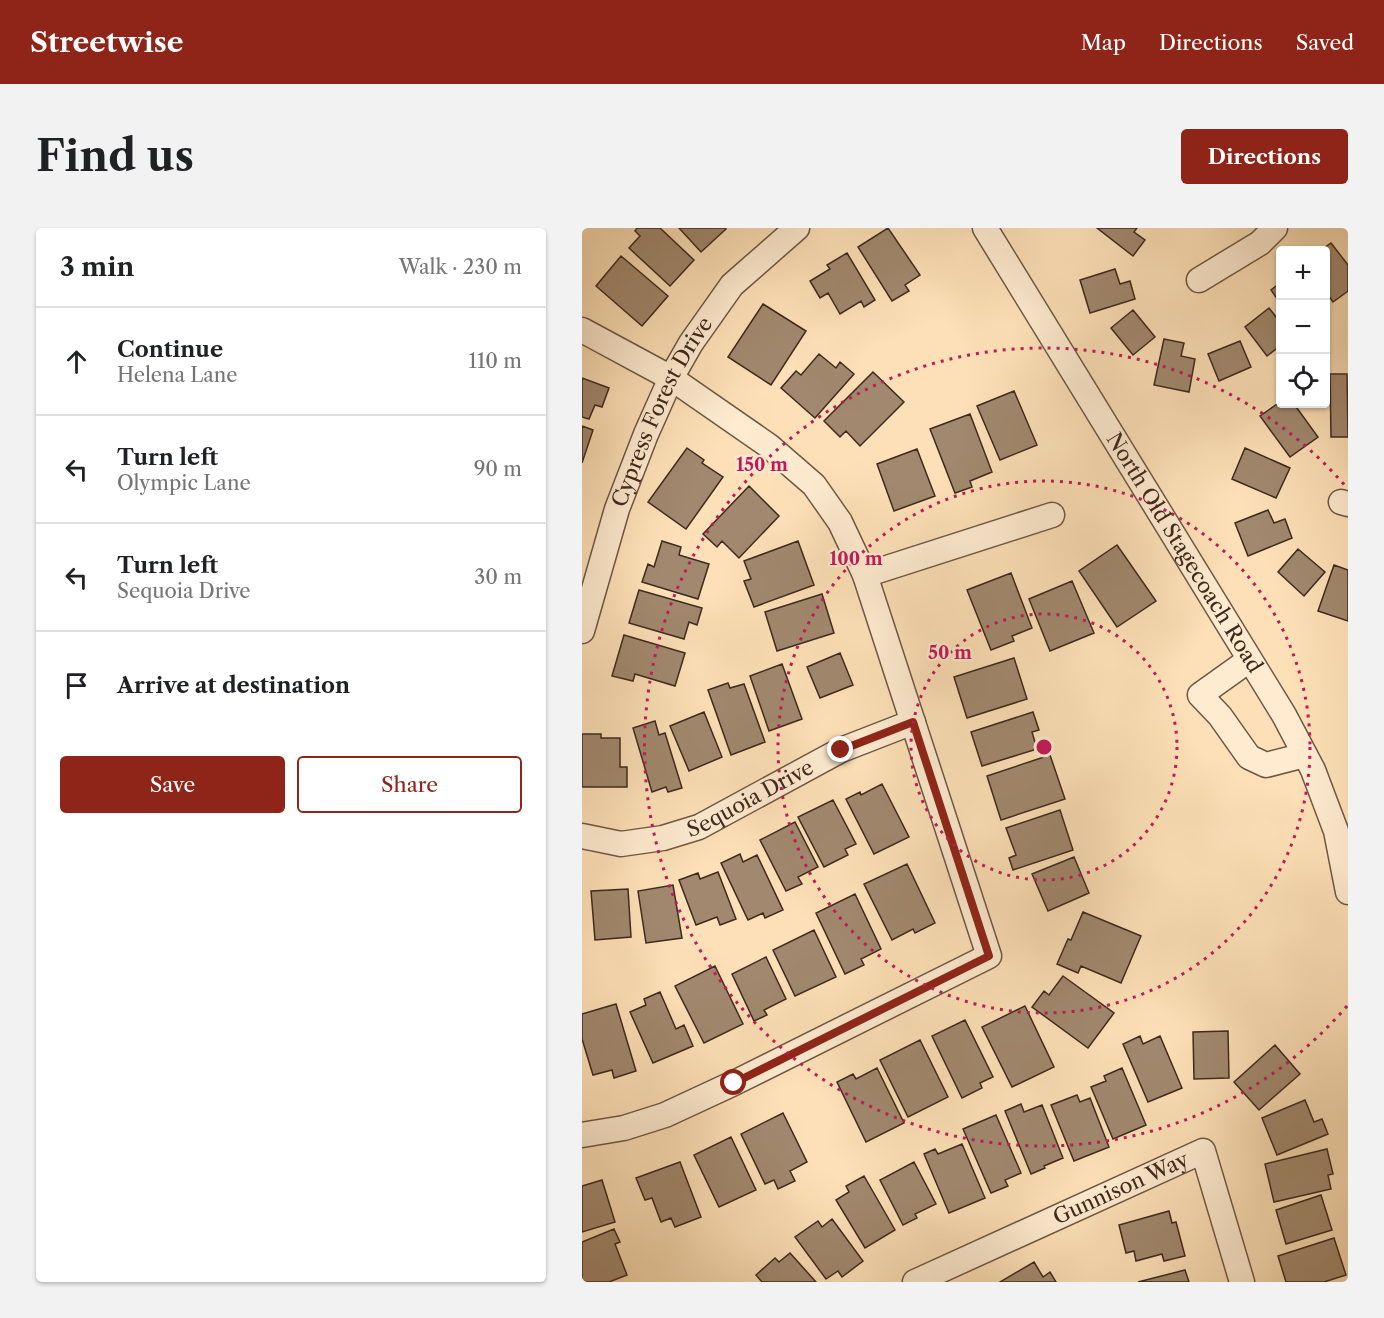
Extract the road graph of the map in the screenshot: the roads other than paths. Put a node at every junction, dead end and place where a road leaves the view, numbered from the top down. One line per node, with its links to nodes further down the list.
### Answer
1 (796, 228): 6 (street, Cypress Forest Drive)
2 (985, 228): 10 (street, North Old Stagecoach Road)
3 (1275, 228): 4 (street)
4 (1199, 280)
5 (582, 330): 6 (street)
6 (671, 378): 8 (street); 9 (street, Cypress Forest Drive)
7 (1052, 515): 8 (street)
8 (865, 575): 11 (street)
9 (582, 630)
10 (1249, 660): 12 (street, North Old Stagecoach Road); 12 (street)
11 (913, 722): 13 (street, Sequoia Drive); 15 (street)
12 (1305, 755): 14 (street, North Old Stagecoach Road)
13 (582, 836)
14 (1348, 892)
15 (582, 1135)
16 (915, 1282): 17 (street, Gunnison Way)
17 (1242, 1282)

